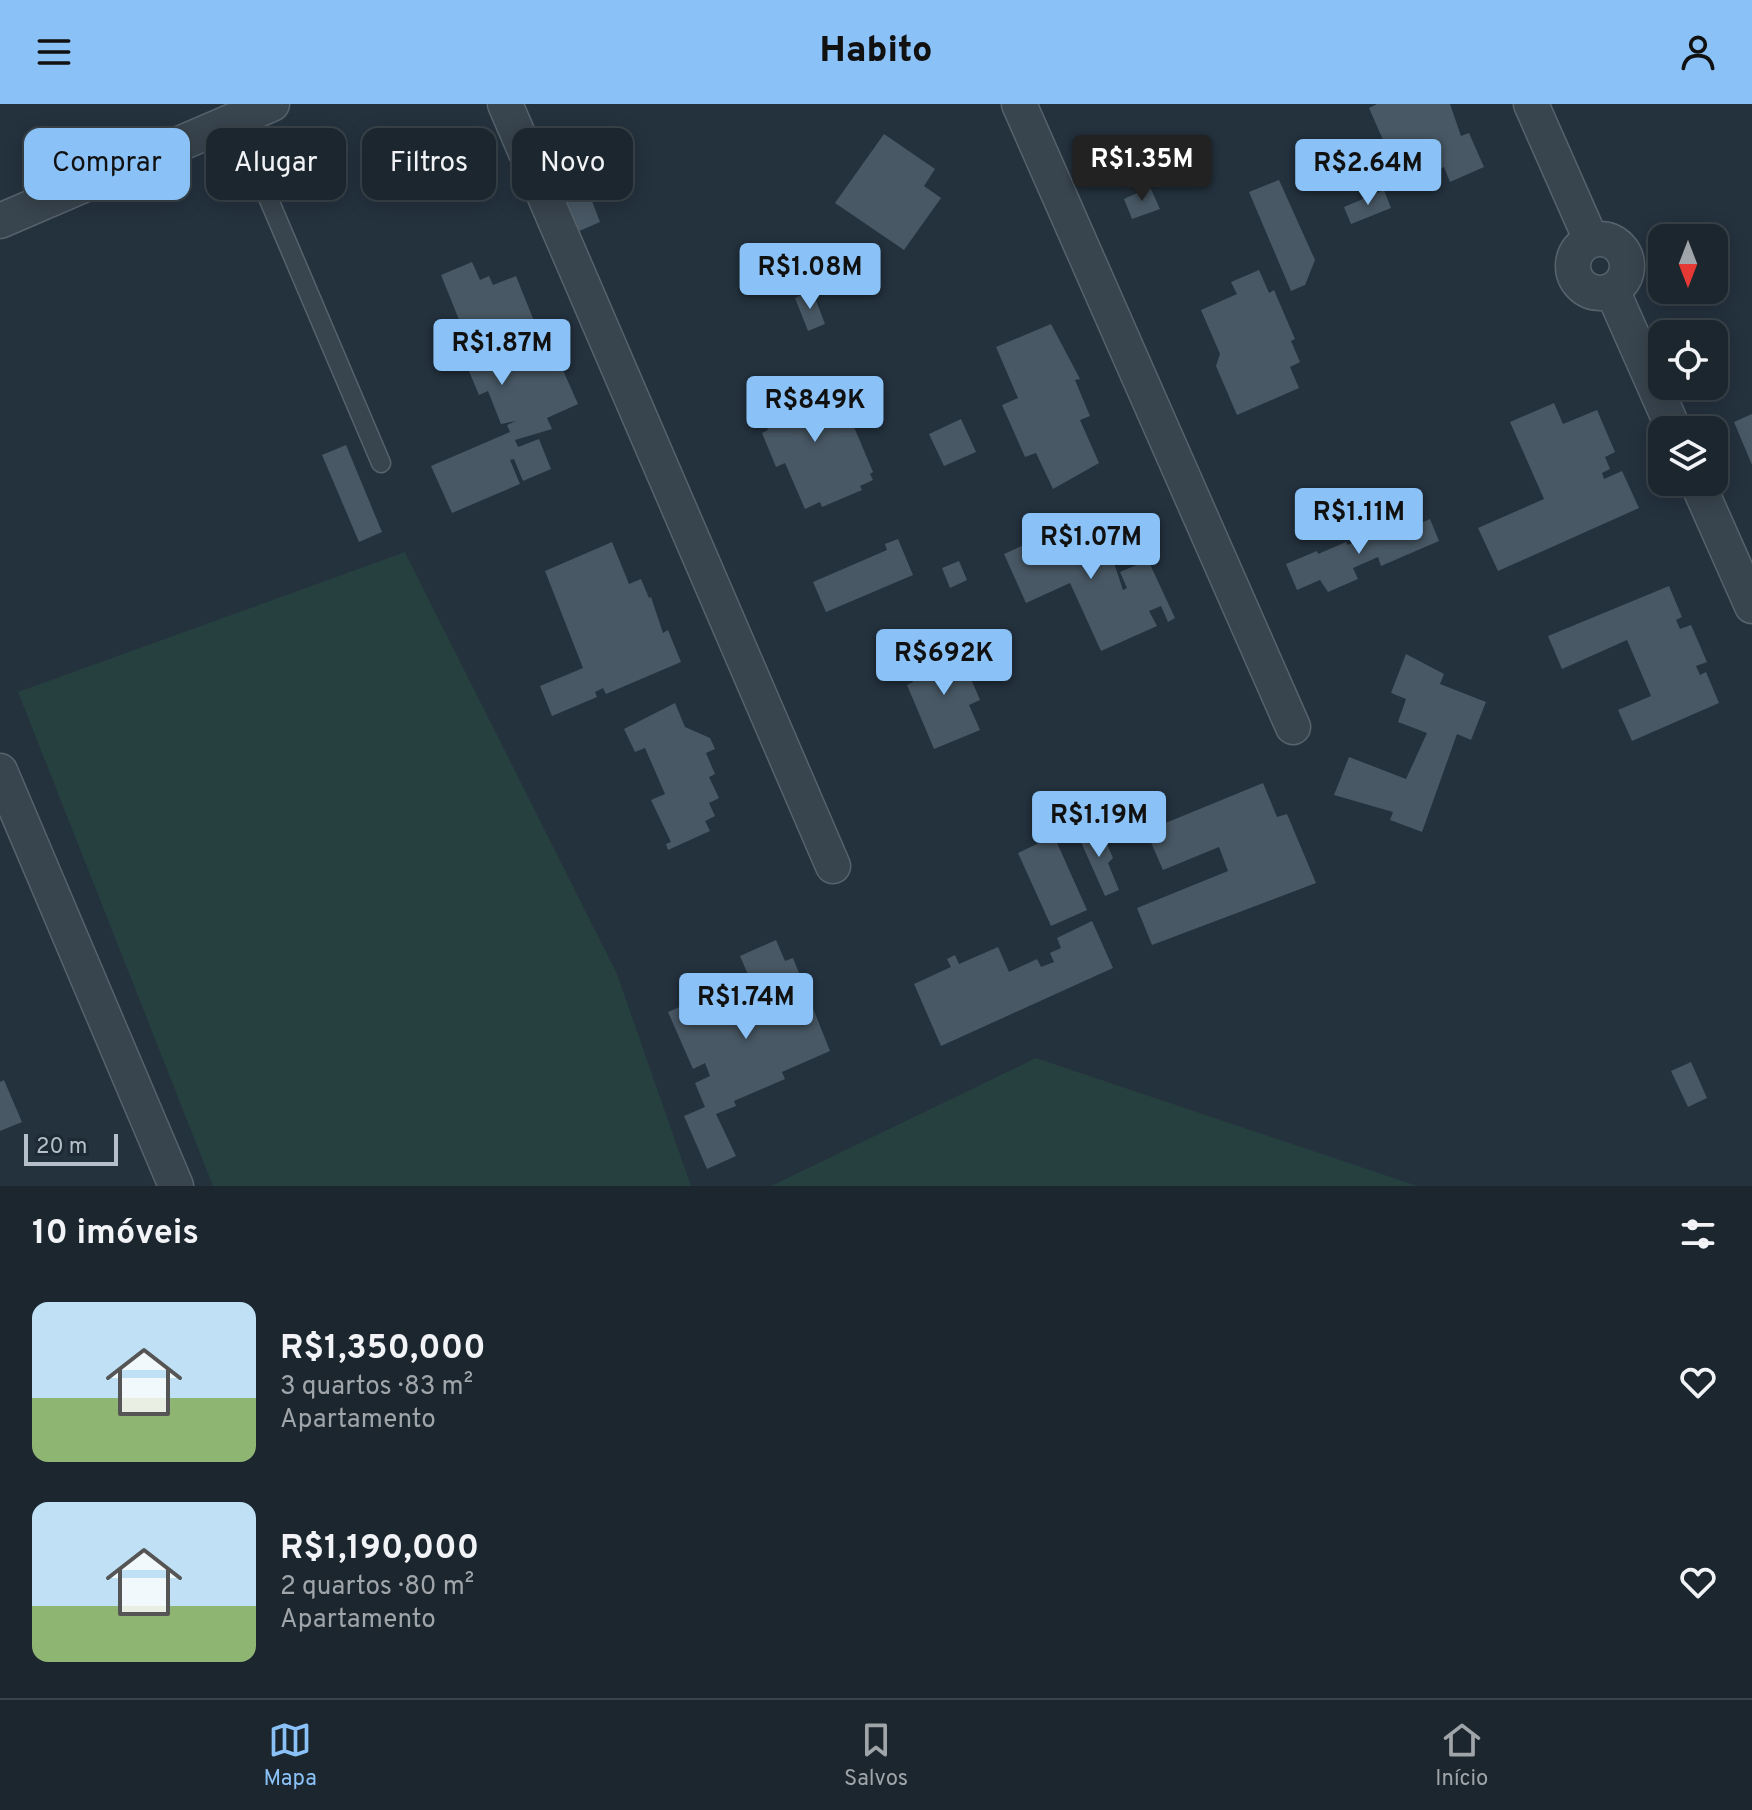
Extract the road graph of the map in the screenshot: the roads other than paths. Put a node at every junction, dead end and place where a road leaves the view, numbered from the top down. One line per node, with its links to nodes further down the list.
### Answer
1 (272, 104): 5 (street)
2 (505, 104): 13 (street)
3 (1019, 104): 11 (street)
4 (1531, 104): 7 (street)
5 (235, 120): 6 (street); 8 (lane)
6 (0, 221)
7 (1668, 416)
8 (381, 463)
9 (1703, 496): 10 (street)
10 (1752, 606)
11 (1293, 727)
12 (0, 771): 14 (street)
13 (833, 866)
14 (176, 1186)

